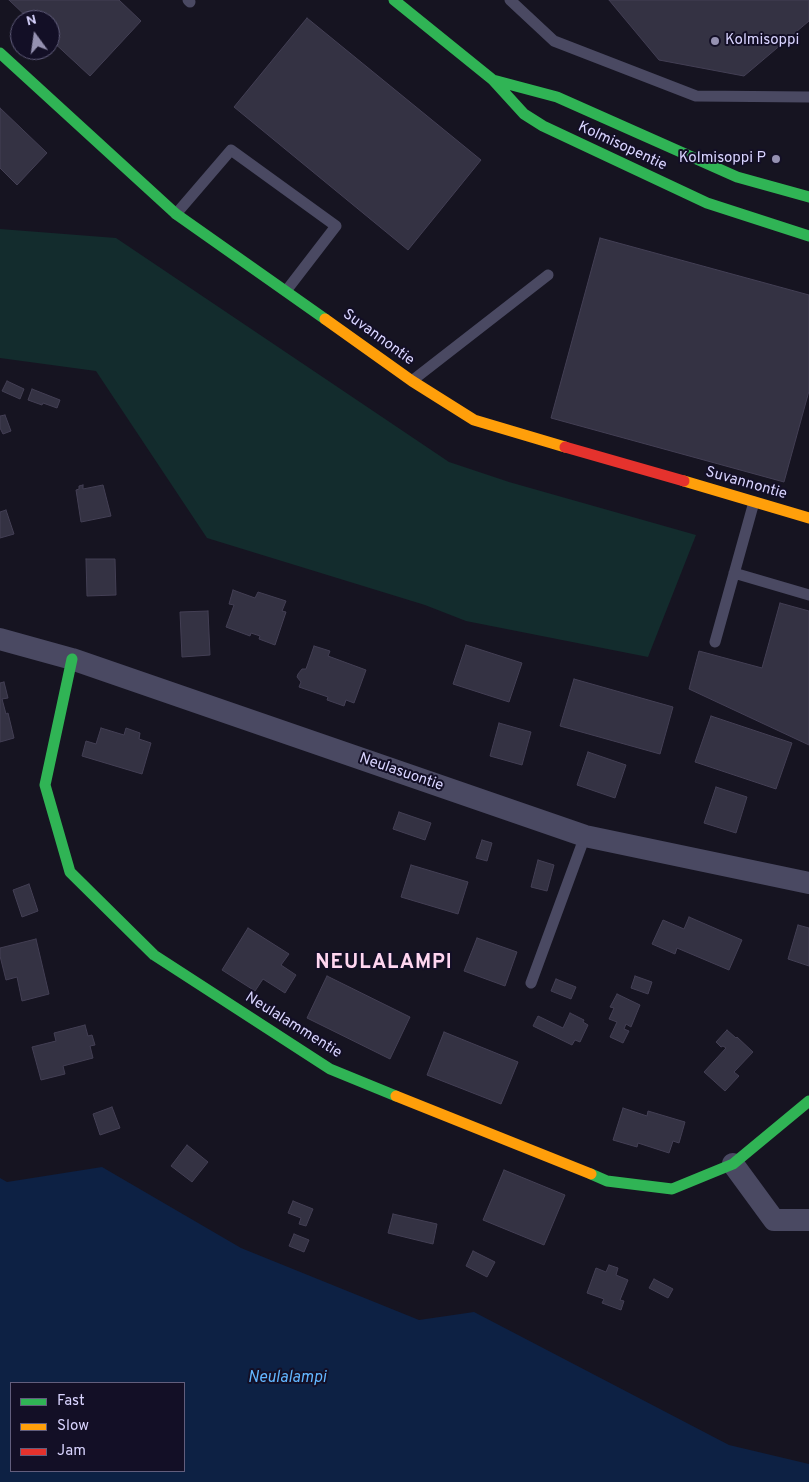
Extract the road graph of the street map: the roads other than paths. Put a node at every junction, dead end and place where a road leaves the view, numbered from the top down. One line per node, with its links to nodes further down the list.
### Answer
1 (394, 0): 4 (street, Kolmisopentie)
2 (510, 0): 5 (lane)
3 (0, 53): 7 (street, Suvannontie)
4 (493, 80): 6 (street, Kolmisopentie); 8 (street, Kolmisopentie)
5 (809, 97)
6 (809, 197)
7 (176, 214): 10 (street, Suvannontie); 10 (lane)
8 (809, 236)
9 (548, 275): 11 (lane)
10 (286, 291): 11 (street, Suvannontie)
11 (412, 381): 12 (street, Suvannontie)
12 (754, 502): 13 (street, Suvannontie); 14 (lane)
13 (809, 518)
14 (734, 574): 15 (lane); 17 (lane)
15 (809, 595)
16 (0, 639): 18 (street, Neulasuontie)
17 (715, 642)
18 (72, 659): 19 (street, Neulasuontie); 23 (street, Neulalammentie)
19 (585, 836): 20 (street, Neulasuontie); 21 (lane)
20 (809, 883)
21 (531, 983)
22 (809, 1101): 23 (street, Neulalammentie)
23 (733, 1164): 24 (street)
24 (809, 1220)

